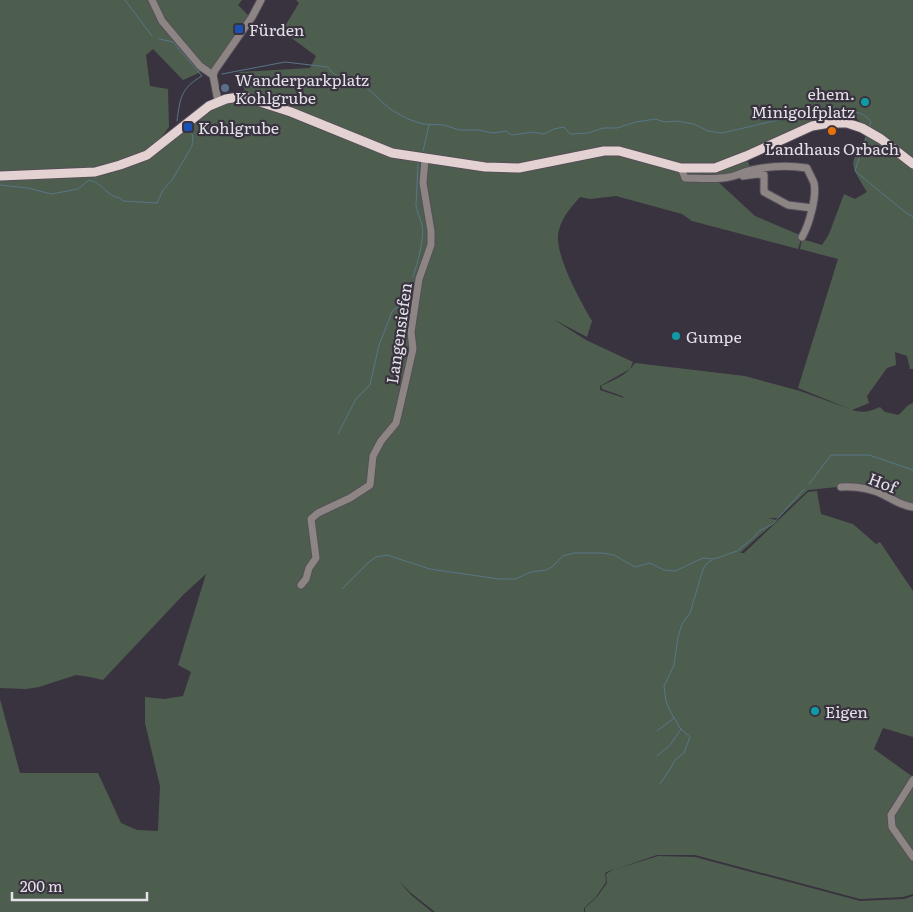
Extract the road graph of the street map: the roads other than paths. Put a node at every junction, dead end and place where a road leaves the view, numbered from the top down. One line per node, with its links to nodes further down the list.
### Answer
1 (152, 0): 3 (street)
2 (260, 0): 3 (street)
3 (213, 75): 4 (street)
4 (218, 101): 5 (main road); 8 (main road)
5 (425, 159): 7 (main road); 14 (street, Langensiefen)
6 (913, 164): 7 (main road)
7 (681, 168): 9 (street)
8 (0, 176)
9 (729, 177): 10 (street); 10 (street)
10 (812, 208): 11 (street)
11 (802, 237)
12 (841, 487): 13 (street, Hof)
13 (913, 507)
14 (301, 586)
15 (913, 780): 16 (street)
16 (913, 858)

